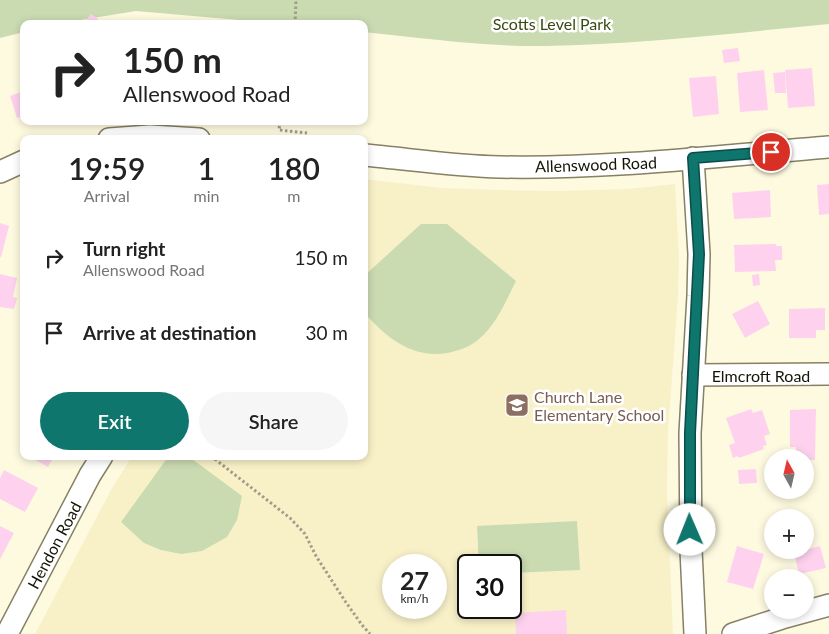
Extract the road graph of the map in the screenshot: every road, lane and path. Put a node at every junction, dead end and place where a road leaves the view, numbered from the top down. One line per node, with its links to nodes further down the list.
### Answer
1 (296, 0): 2 (path)
2 (295, 20)
3 (280, 125): 4 (path)
4 (307, 133)
5 (829, 147): 7 (street, Allenswood Road)
6 (368, 155): 7 (street, Allenswood Road)
7 (693, 158): 11 (street)
8 (20, 163): 9 (street)
9 (0, 172)
10 (829, 374): 11 (street, Elmcroft Road)
11 (694, 375): 17 (street)
12 (100, 460): 15 (street, Hendon Road)
13 (215, 460): 16 (path)
14 (829, 605): 18 (street)
15 (6, 634)
16 (370, 634)
17 (695, 634)
18 (734, 634)

